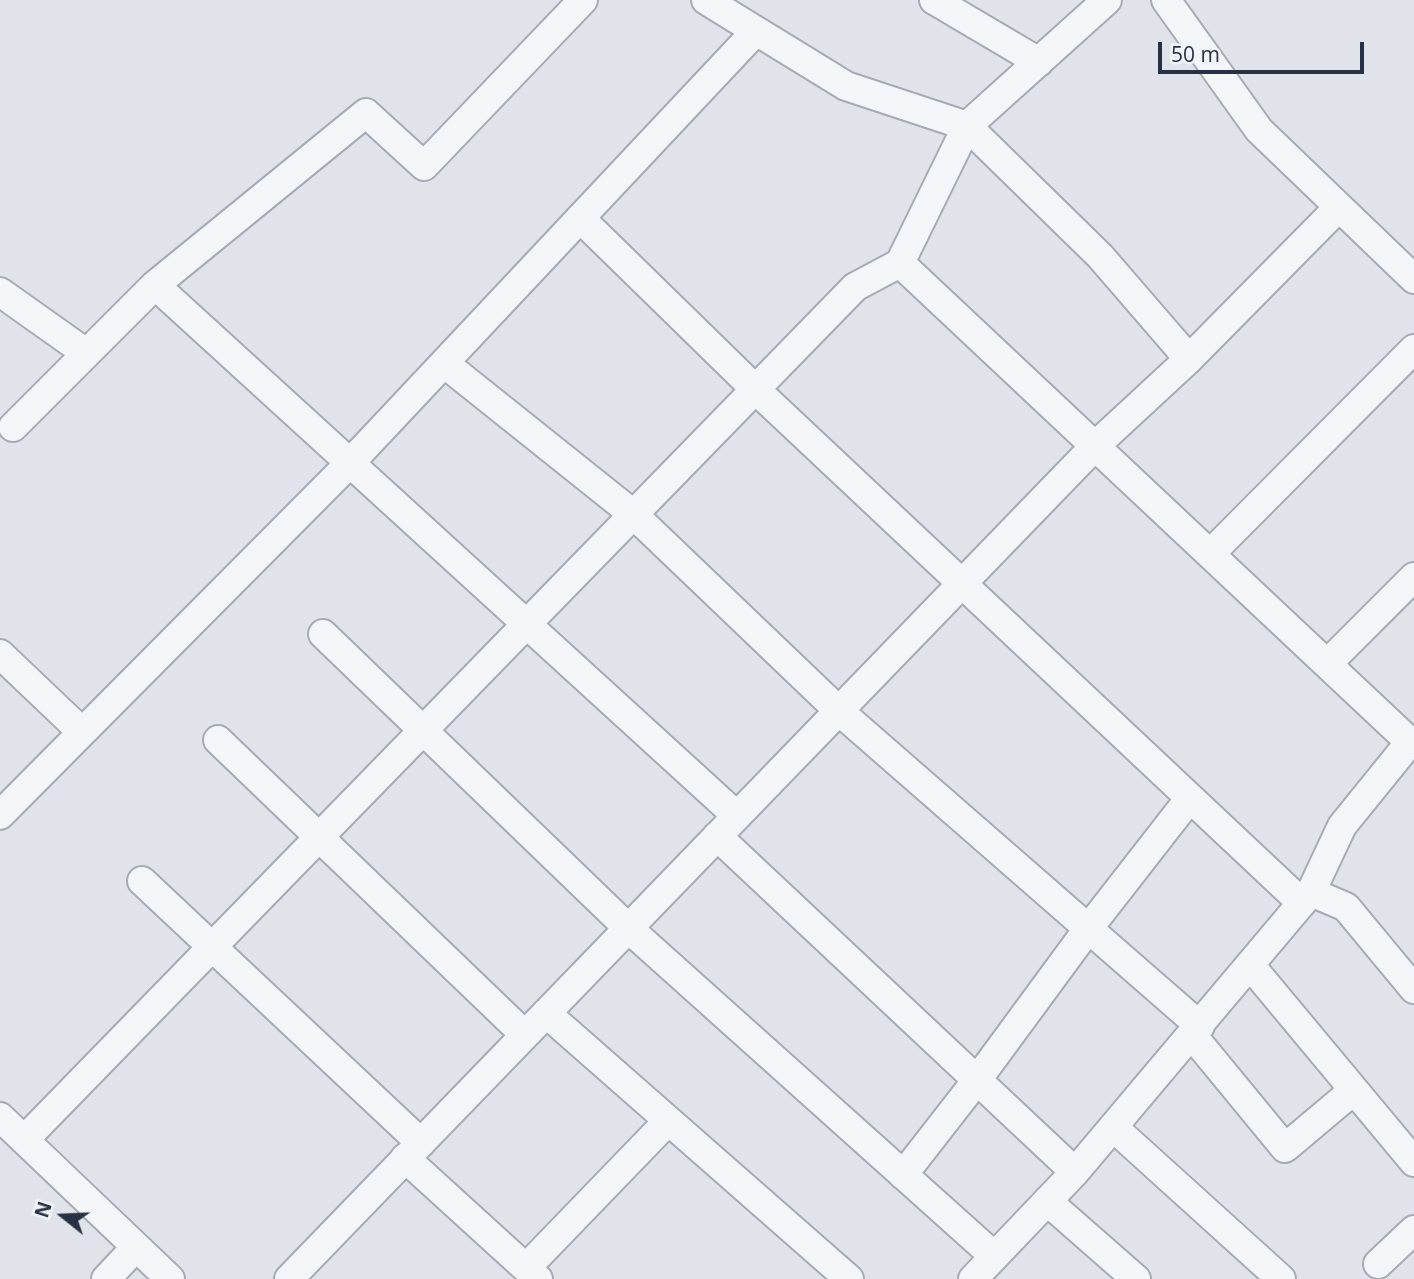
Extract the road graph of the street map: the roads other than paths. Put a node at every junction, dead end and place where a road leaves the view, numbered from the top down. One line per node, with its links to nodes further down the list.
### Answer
1 (583, 0): 13 (street)
2 (706, 0): 6 (street)
3 (934, 0): 7 (street)
4 (1107, 0): 7 (street)
5 (1166, 0): 9 (street)
6 (756, 30): 8 (street); 10 (street)
7 (1040, 62): 8 (street)
8 (967, 126): 11 (street); 17 (street)
9 (1339, 207): 12 (street); 17 (street)
10 (580, 218): 18 (street); 19 (street)
11 (900, 263): 19 (street); 21 (street)
12 (1414, 279)
13 (155, 285): 16 (street); 22 (street)
14 (0, 292): 16 (street)
15 (1414, 349): 24 (street)
16 (86, 353): 20 (street)
17 (1189, 359): 21 (street)
18 (444, 363): 22 (street); 23 (street)
19 (755, 389): 23 (street); 26 (street)
20 (13, 427)
21 (1095, 446): 24 (street); 26 (street)
22 (349, 464): 27 (street); 33 (street)
23 (633, 514): 27 (street); 31 (street)
24 (1210, 554): 30 (street)
25 (1414, 577): 30 (street)
26 (962, 583): 31 (street); 36 (street)
27 (525, 624): 32 (street); 38 (street)
28 (323, 635): 32 (street)
29 (0, 654): 33 (street)
30 (1327, 664): 35 (street)
31 (839, 710): 38 (street); 44 (street)
32 (422, 730): 40 (street); 43 (street)
33 (82, 733): 37 (street)
34 (218, 740): 40 (street)
35 (1412, 742): 42 (street)
36 (1190, 798): 42 (street); 44 (street)
37 (0, 815)
38 (737, 816): 39 (street)
39 (717, 836): 43 (street); 51 (street)
40 (318, 837): 45 (street); 50 (street)
41 (142, 881): 45 (street)
42 (1307, 898): 46 (street); 47 (street)
43 (628, 928): 48 (street); 60 (street)
44 (1088, 929): 49 (street); 51 (street)
45 (211, 947): 56 (street); 57 (street)
46 (1250, 965): 49 (street); 52 (street)
47 (1414, 989)
48 (546, 1013): 50 (street); 54 (street)
49 (1196, 1031): 52 (street); 55 (street)
50 (524, 1035): 57 (street)
51 (977, 1080): 59 (street); 60 (street)
52 (1353, 1090): 58 (street)
53 (0, 1116): 56 (street)
54 (668, 1121): 66 (street); 70 (street)
55 (1113, 1128): 59 (street); 73 (street)
56 (24, 1140): 63 (street)
57 (413, 1150): 66 (street); 69 (street)
58 (1413, 1159)
59 (1075, 1172): 61 (street)
60 (903, 1175): 64 (street)
61 (1048, 1201): 64 (street); 72 (street)
62 (1414, 1230): 65 (street)
63 (136, 1247): 67 (street); 68 (street)
64 (995, 1256): 71 (street)
65 (1378, 1264)
66 (532, 1274)
67 (106, 1279)
68 (170, 1279)
69 (289, 1279)
70 (849, 1279)
71 (973, 1279)
72 (1136, 1279)
73 (1281, 1279)

